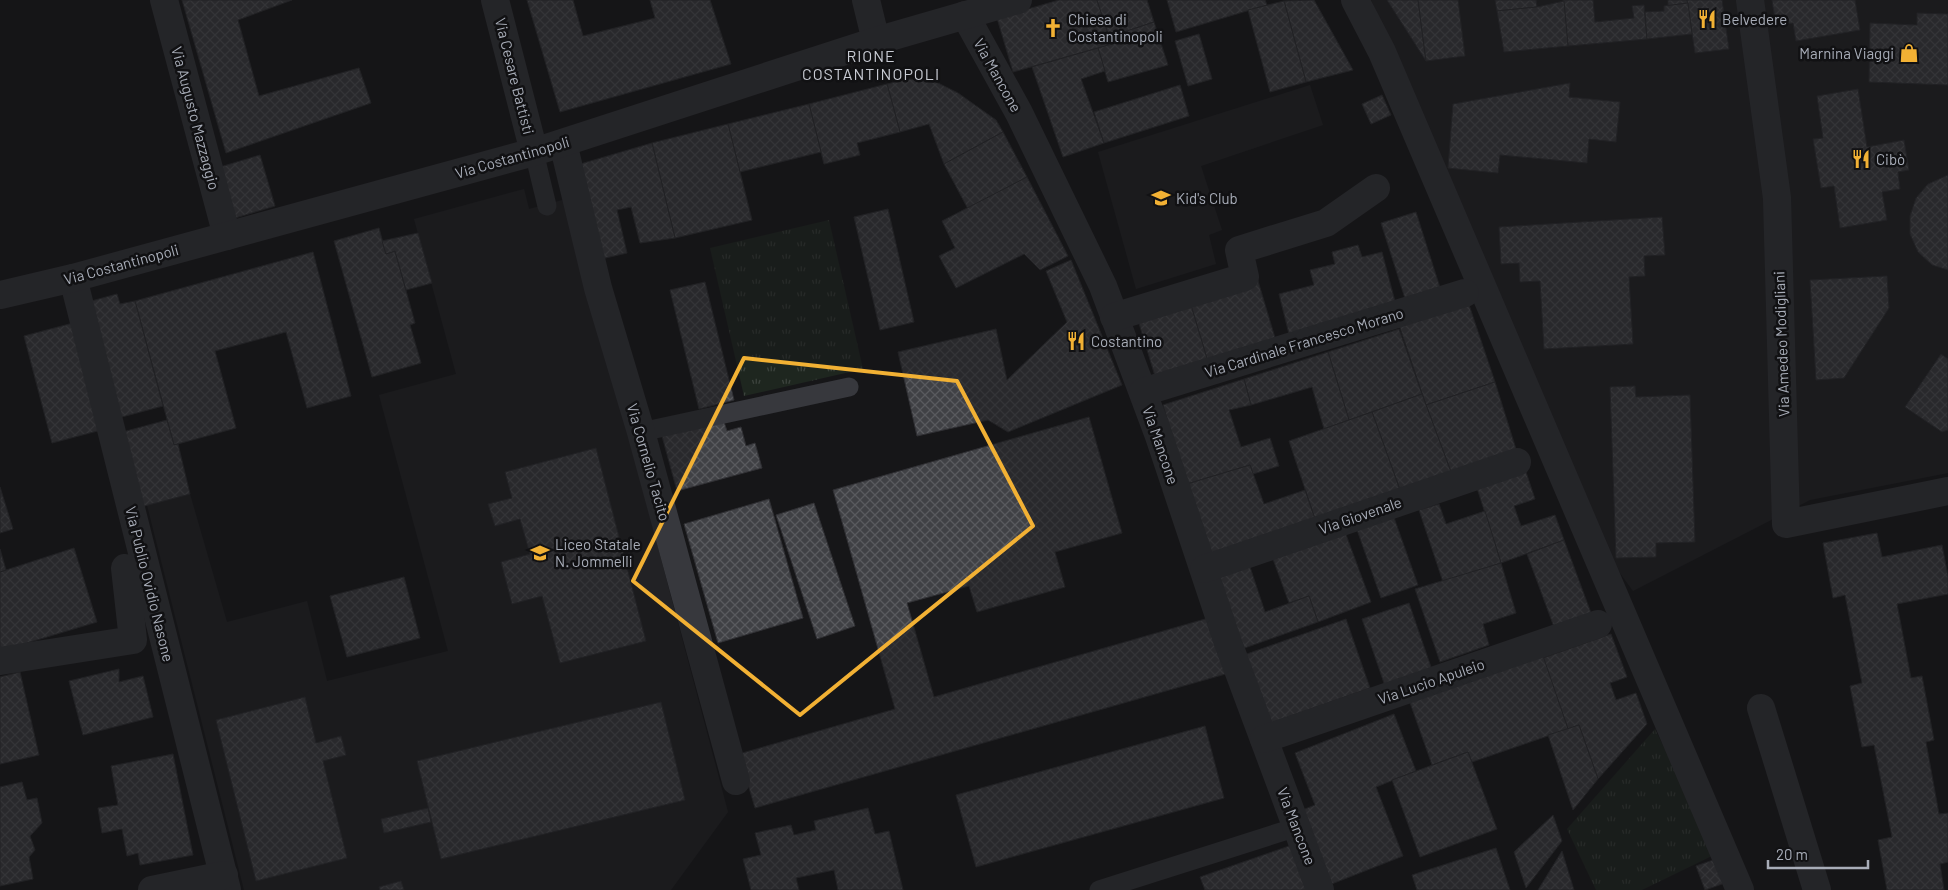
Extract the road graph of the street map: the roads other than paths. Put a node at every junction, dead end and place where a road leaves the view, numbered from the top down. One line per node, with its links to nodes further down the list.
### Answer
1 (164, 0): 13 (street, Via Augusto Mazzaggio)
2 (495, 0): 10 (street, Via Cesare Battisti)
3 (866, 0): 8 (street)
4 (1018, 0): 7 (street, Via Costantinopoli)
5 (1355, 0): 35 (street)
6 (1750, 0): 22 (street, Via Amedeo Modigliani)
7 (965, 15): 8 (street, Via Costantinopoli); 17 (street, Via Mancone)
8 (876, 41): 9 (street, Via Costantinopoli)
9 (563, 143): 10 (street, Via Costantinopoli); 20 (street, Via Cornelio Tacito)
10 (534, 152): 12 (lane); 13 (street, Via Costantinopoli)
11 (1376, 188): 17 (street)
12 (547, 206)
13 (227, 236): 14 (street, Via Costantinopoli)
14 (73, 278): 16 (street, Via Costantinopoli); 31 (street, Via Publio Ovidio Nasone)
15 (1465, 293): 19 (street, Via Cardinale Francesco Morano)
16 (0, 295)
17 (1114, 317): 19 (street, Via Mancone)
18 (848, 387): 20 (lane)
19 (1143, 392): 24 (street, Via Mancone)
20 (641, 432): 29 (street, Via Cornelio Tacito)
21 (1517, 462): 24 (street, Via Giovenale)
22 (1948, 491)
23 (124, 568): 26 (street)
24 (1204, 569): 28 (street, Via Mancone)
25 (1598, 624): 28 (street, Via Lucio Apuleio)
26 (0, 661)
27 (1761, 708): 36 (street)
28 (1264, 739): 30 (street, Via Mancone)
29 (736, 782)
30 (1297, 827): 33 (lane); 34 (street, Via Mancone)
31 (225, 882): 32 (street)
32 (152, 890)
33 (1099, 890)
34 (1320, 890)
35 (1740, 890)
36 (1817, 890)

